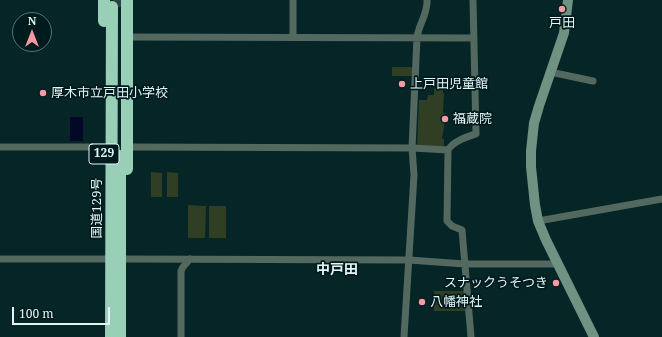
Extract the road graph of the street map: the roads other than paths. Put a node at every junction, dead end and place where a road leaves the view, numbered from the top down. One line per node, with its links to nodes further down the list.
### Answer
1 (293, 0): 7 (street)
2 (427, 0): 8 (street)
3 (473, 0): 9 (street)
4 (568, 0): 10 (street)
5 (116, 3): 6 (highway, 129); 13 (highway, 129); 26 (highway, 国道129号 / 129)
6 (128, 37): 7 (street); 14 (highway, 129)
7 (293, 37): 8 (street)
8 (417, 37): 9 (street); 15 (street)
9 (474, 38): 16 (street)
10 (550, 72): 11 (street); 18 (street)
11 (593, 81)
12 (0, 147): 13 (street)
13 (104, 147): 20 (highway, 129)
14 (128, 147): 15 (street); 21 (highway, 129)
15 (412, 148): 16 (street); 23 (street)
16 (448, 150): 24 (street)
17 (662, 199): 18 (street)
18 (538, 221): 25 (street)
19 (0, 259): 20 (street)
20 (106, 259): 26 (highway, 129)
21 (125, 259): 22 (street); 26 (highway, 129)
22 (190, 259): 23 (street); 29 (street)
23 (409, 260): 24 (street); 30 (street)
24 (465, 264): 25 (street); 31 (street)
25 (557, 264): 32 (street)
26 (115, 308): 27 (highway, 国道129号 / 129); 28 (highway, 国道129号 / 129)
27 (111, 337)
28 (120, 337)
29 (181, 337)
30 (404, 337)
31 (471, 337)
32 (594, 337)

